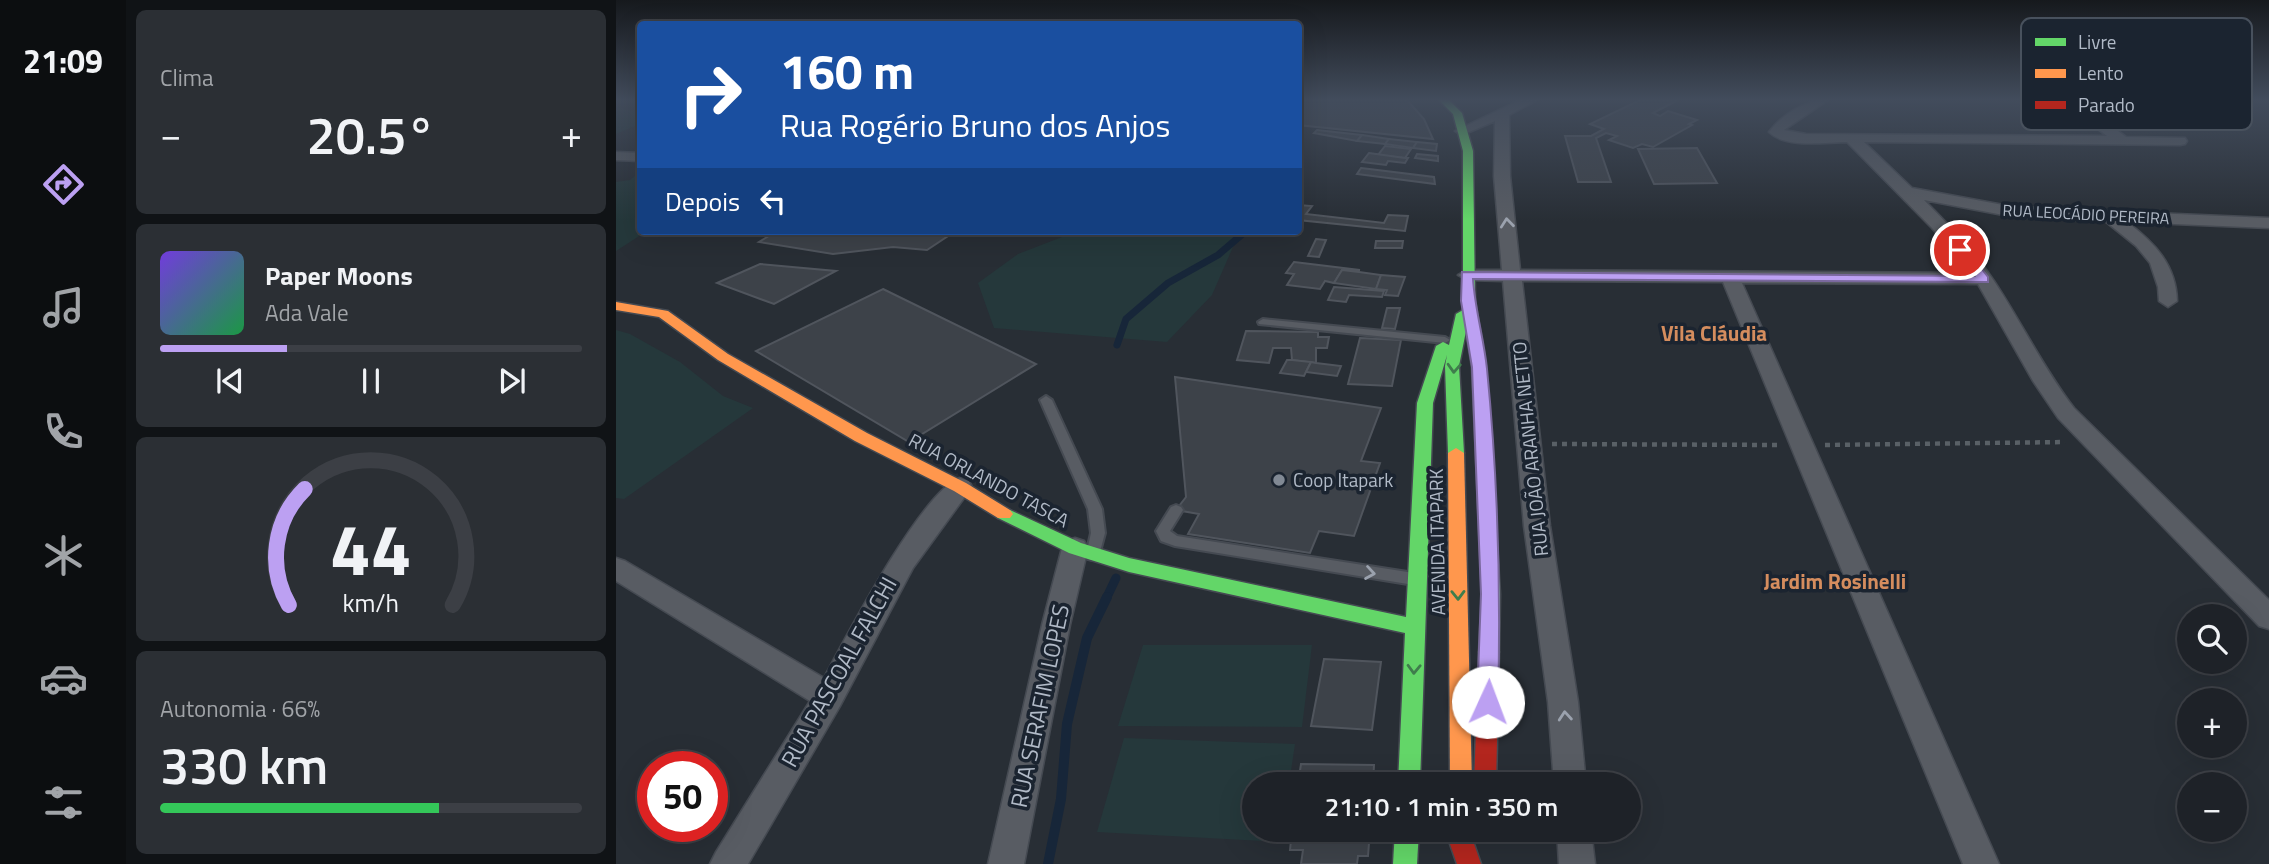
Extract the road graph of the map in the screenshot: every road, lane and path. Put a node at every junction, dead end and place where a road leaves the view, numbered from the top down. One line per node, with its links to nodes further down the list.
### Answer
1 (1465, 140): 12 (main road, AVENIDA ITAPARK)
2 (1502, 140): 13 (street, RUA JOÃO ARANHA NETTO, one-way to 2)
3 (1853, 140): 9 (street)
4 (2100, 140): 5 (street)
5 (2123, 141): 6 (street)
6 (2180, 141)
7 (616, 156): 8 (street)
8 (637, 157)
9 (1904, 191): 10 (street, RUA LEOCÁDIO PEREIRA); 15 (street)
10 (2110, 217): 11 (street, RUA LEOCÁDIO PEREIRA); 17 (street)
11 (2269, 223)
12 (1467, 275): 13 (street); 16 (main road, AVENIDA ITAPARK)
13 (1512, 275): 14 (street); 38 (street, RUA JOÃO ARANHA NETTO, one-way to 13)
14 (1731, 279): 15 (street); 47 (street)
15 (1983, 279): 32 (street)
16 (1468, 301): 19 (main road, AVENIDA ITAPARK); 25 (main road, AVENIDA ITAPARK)
17 (2168, 301)
18 (616, 306): 26 (main road, RUA ORLANDO TASCA)
19 (1462, 318): 21 (main road); 24 (main road, AVENIDA ITAPARK, one-way to 24)
20 (1263, 322): 21 (lane)
21 (1445, 340): 23 (main road)
22 (1046, 400): 28 (lane)
23 (1424, 429): 24 (main road); 31 (main road)
24 (1456, 429): 25 (main road); 36 (main road, AVENIDA ITAPARK, one-way to 36)
25 (1483, 429): 37 (main road, AVENIDA ITAPARK)
26 (960, 487): 28 (main road, RUA ORLANDO TASCA); 34 (street, RUA PASCOAL FALCHI)
27 (1176, 510): 29 (lane)
28 (1084, 551): 33 (main road, RUA ORLANDO TASCA); 44 (street, RUA SERAFIM LOPES)
29 (1324, 565): 31 (lane, one-way to 31)
30 (616, 568): 34 (street)
31 (1417, 580): 33 (main road)
32 (2269, 618)
33 (1415, 627): 35 (main road, one-way to 35)
34 (829, 697): 43 (street, RUA PASCOAL FALCHI)
35 (1409, 772)
36 (1461, 772)
37 (1485, 772)
38 (1569, 772)
39 (1406, 842): 45 (main road)
40 (1462, 842): 42 (main road)
41 (1575, 842): 46 (street)
42 (1476, 860)
43 (727, 864)
44 (1006, 864)
45 (1405, 864)
46 (1577, 864)
47 (1981, 864)

